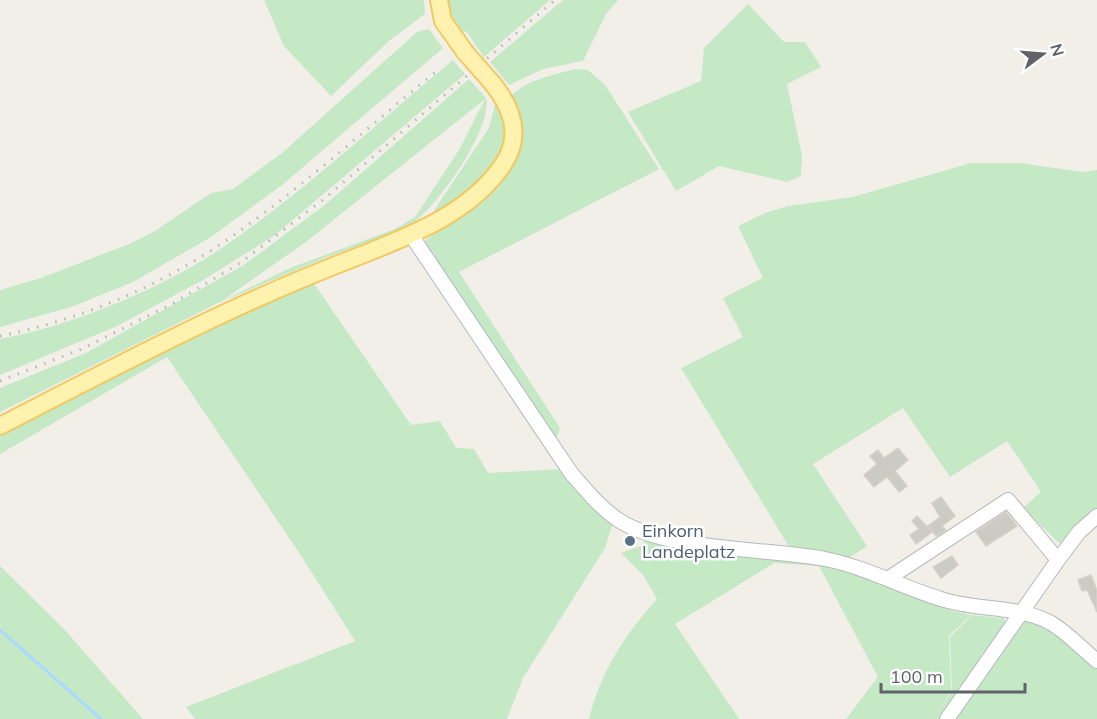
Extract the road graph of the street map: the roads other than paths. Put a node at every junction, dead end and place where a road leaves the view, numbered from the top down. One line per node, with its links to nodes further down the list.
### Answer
1 (439, 0): 2 (main road, bridge)
2 (411, 235): 3 (main road); 6 (street)
3 (0, 426)
4 (1097, 516): 5 (street)
5 (1058, 560): 6 (street); 7 (street)
6 (889, 578): 7 (street)
7 (1022, 613): 8 (street); 9 (street)
8 (1097, 661)
9 (947, 719)

